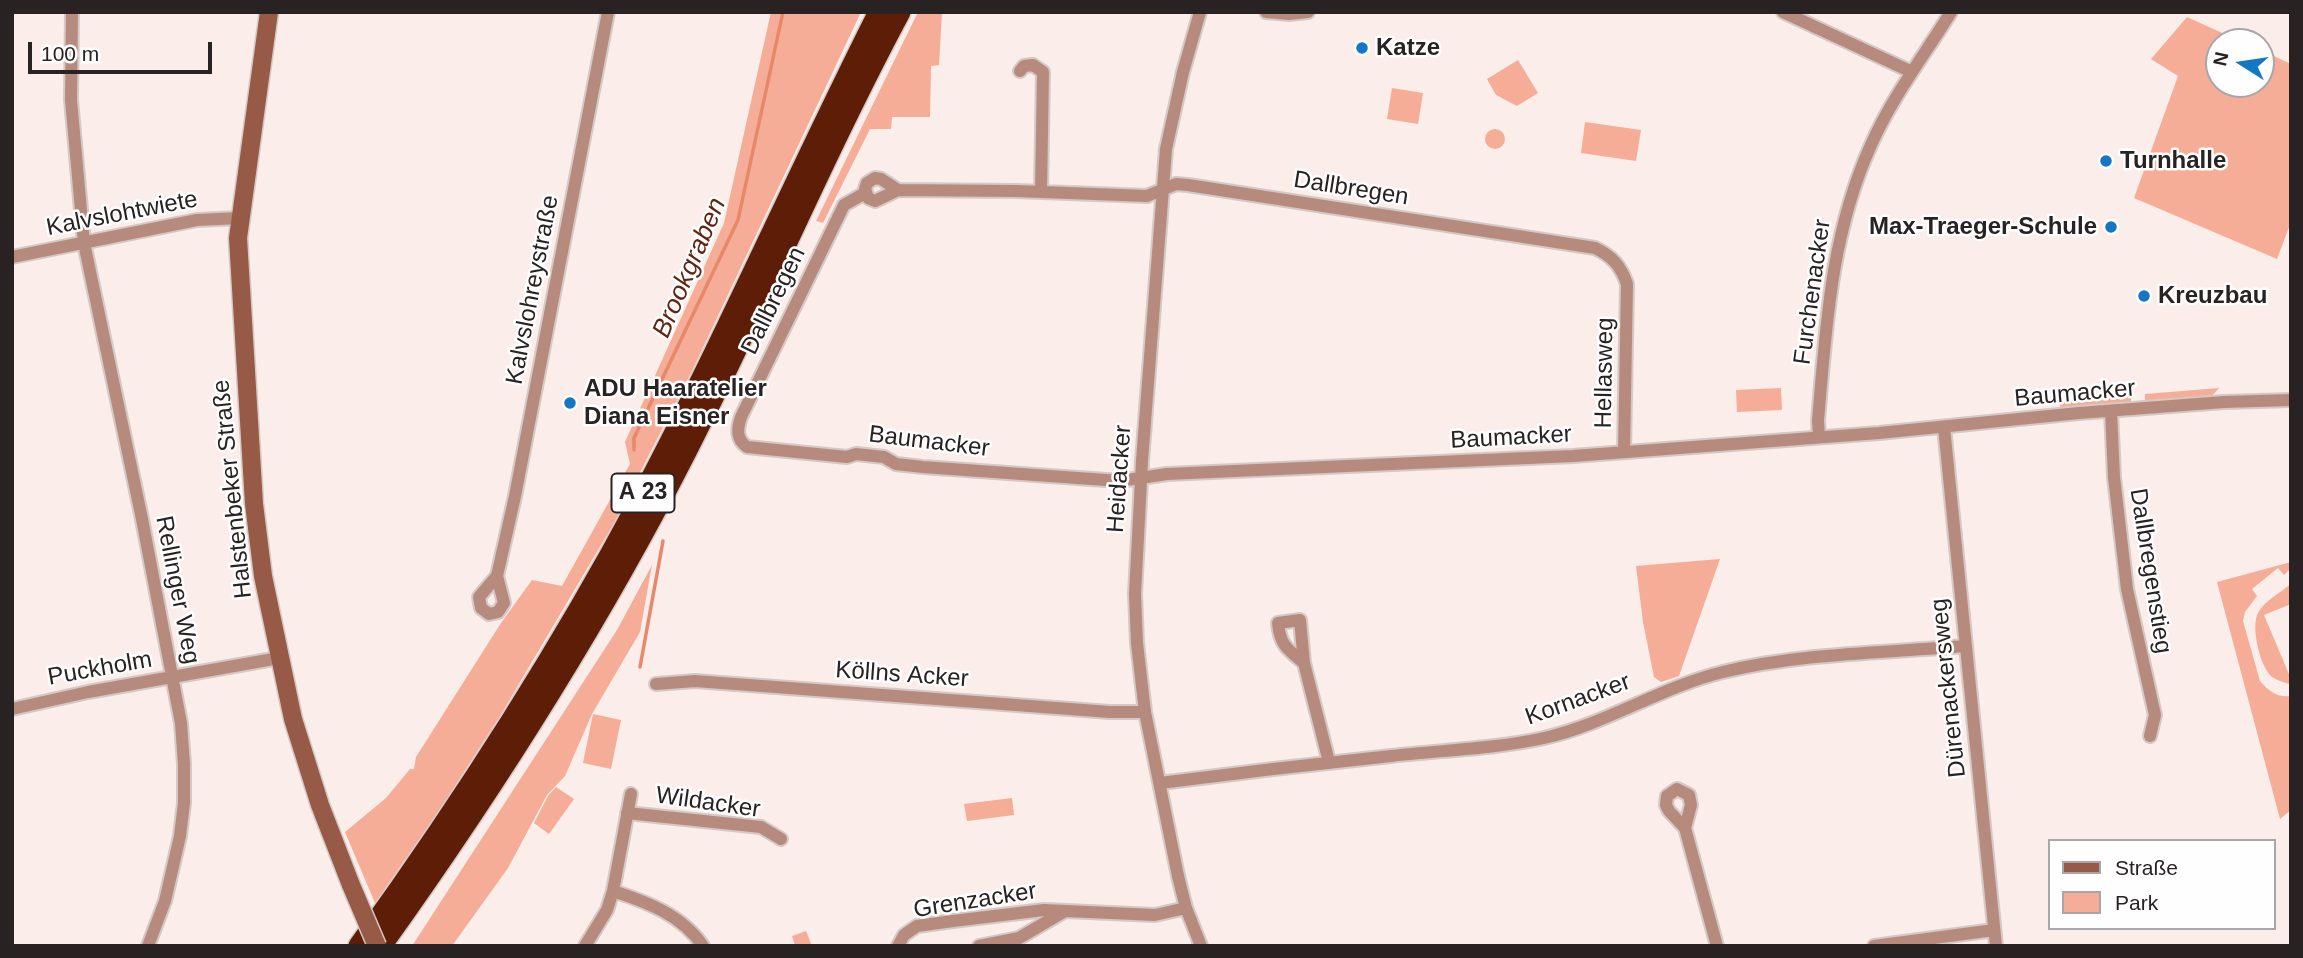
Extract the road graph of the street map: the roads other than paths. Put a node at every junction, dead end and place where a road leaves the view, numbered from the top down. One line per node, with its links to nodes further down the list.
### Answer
1 (72, 12): 18 (street, Rellinger Weg)
2 (269, 12): 17 (street, Halstenbeker Straße)
3 (608, 12): 28 (street, Kalvslohreystraße)
4 (878, 12): 48 (highway, A 23)
5 (900, 12): 49 (highway, A 23)
6 (1200, 12): 14 (street, Heidacker)
7 (1266, 12): 8 (street)
8 (1308, 12)
9 (1783, 12): 12 (street)
10 (1951, 12): 12 (street, Furchenacker)
11 (1020, 71): 15 (street)
12 (1912, 72): 24 (street, Furchenacker)
13 (898, 190): 15 (street, Dallbregen); 16 (street, Dallbregen); 16 (street, Dallbregen)
14 (1162, 190): 15 (street, Dallbregen); 20 (street, Dallbregen); 27 (street, Heidacker)
15 (1041, 192)
16 (865, 193): 25 (street, Dallbregen)
17 (240, 218): 18 (street, Kalvslohtwiete); 30 (street, Halstenbeker Straße)
18 (84, 243): 19 (street, Kalvslohtwiete); 32 (street, Rellinger Weg)
19 (12, 257)
20 (1628, 295): 26 (street, Hellasweg)
21 (2291, 400): 22 (street, Baumacker)
22 (2111, 411): 23 (street, Baumacker); 36 (street, Dallbregenstieg)
23 (1944, 427): 24 (street, Baumacker); 29 (street, Dürenackersweg)
24 (1819, 436): 26 (street, Baumacker)
25 (739, 439): 27 (street, Baumacker)
26 (1624, 452): 27 (street, Baumacker)
27 (1141, 478): 35 (street, Heidacker)
28 (497, 576)
29 (1965, 646): 37 (street, Kornacker); 46 (street, Dürenackersweg)
30 (279, 658): 32 (street, Puckholm); 49 (street, Halstenbeker Straße, bridge)
31 (1304, 663): 37 (street)
32 (173, 677): 34 (street, Puckholm); 47 (street, Rellinger Weg)
33 (656, 684): 35 (street, Köllns Acker)
34 (12, 709)
35 (1145, 712): 38 (street, Heidacker)
36 (2150, 736)
37 (1329, 762): 38 (street, Kornacker)
38 (1160, 783): 44 (street, Heidacker)
39 (631, 794): 40 (street, Wildacker)
40 (627, 813): 42 (street, Wildacker); 43 (street, Wildacker)
41 (1685, 828): 55 (street)
42 (782, 839)
43 (613, 891): 50 (street, Wildacker); 51 (street)
44 (1186, 908): 45 (street, Grenzacker); 54 (street, Heidacker)
45 (1065, 911): 52 (street, Grenzacker); 53 (street, Grenzacker)
46 (1994, 930): 56 (street); 57 (street, Dürenackersweg)
47 (148, 946)
48 (359, 946)
49 (379, 946)
50 (585, 946)
51 (703, 946)
52 (898, 946)
53 (979, 946)
54 (1201, 946)
55 (1717, 946)
56 (1874, 946)
57 (1996, 946)

